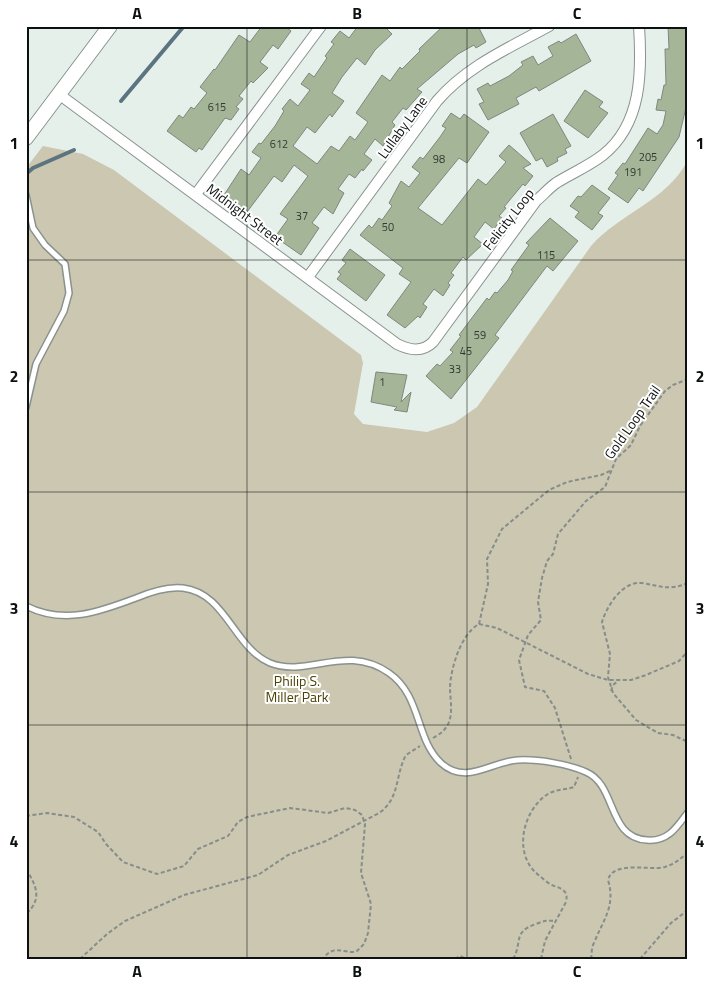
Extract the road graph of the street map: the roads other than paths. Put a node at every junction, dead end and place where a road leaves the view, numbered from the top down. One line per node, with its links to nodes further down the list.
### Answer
1 (110, 26): 5 (main road)
2 (321, 26): 7 (street)
3 (549, 26): 9 (street, Lullaby Lane)
4 (639, 26): 10 (street, Felicity Loop)
5 (60, 95): 6 (main road); 7 (street, Midnight Street)
6 (26, 138)
7 (196, 194): 9 (street, Midnight Street)
8 (26, 195): 11 (lane)
9 (308, 277): 10 (street, Midnight Street)
10 (416, 350)
11 (26, 407)
12 (26, 606): 13 (lane)
13 (688, 812)

